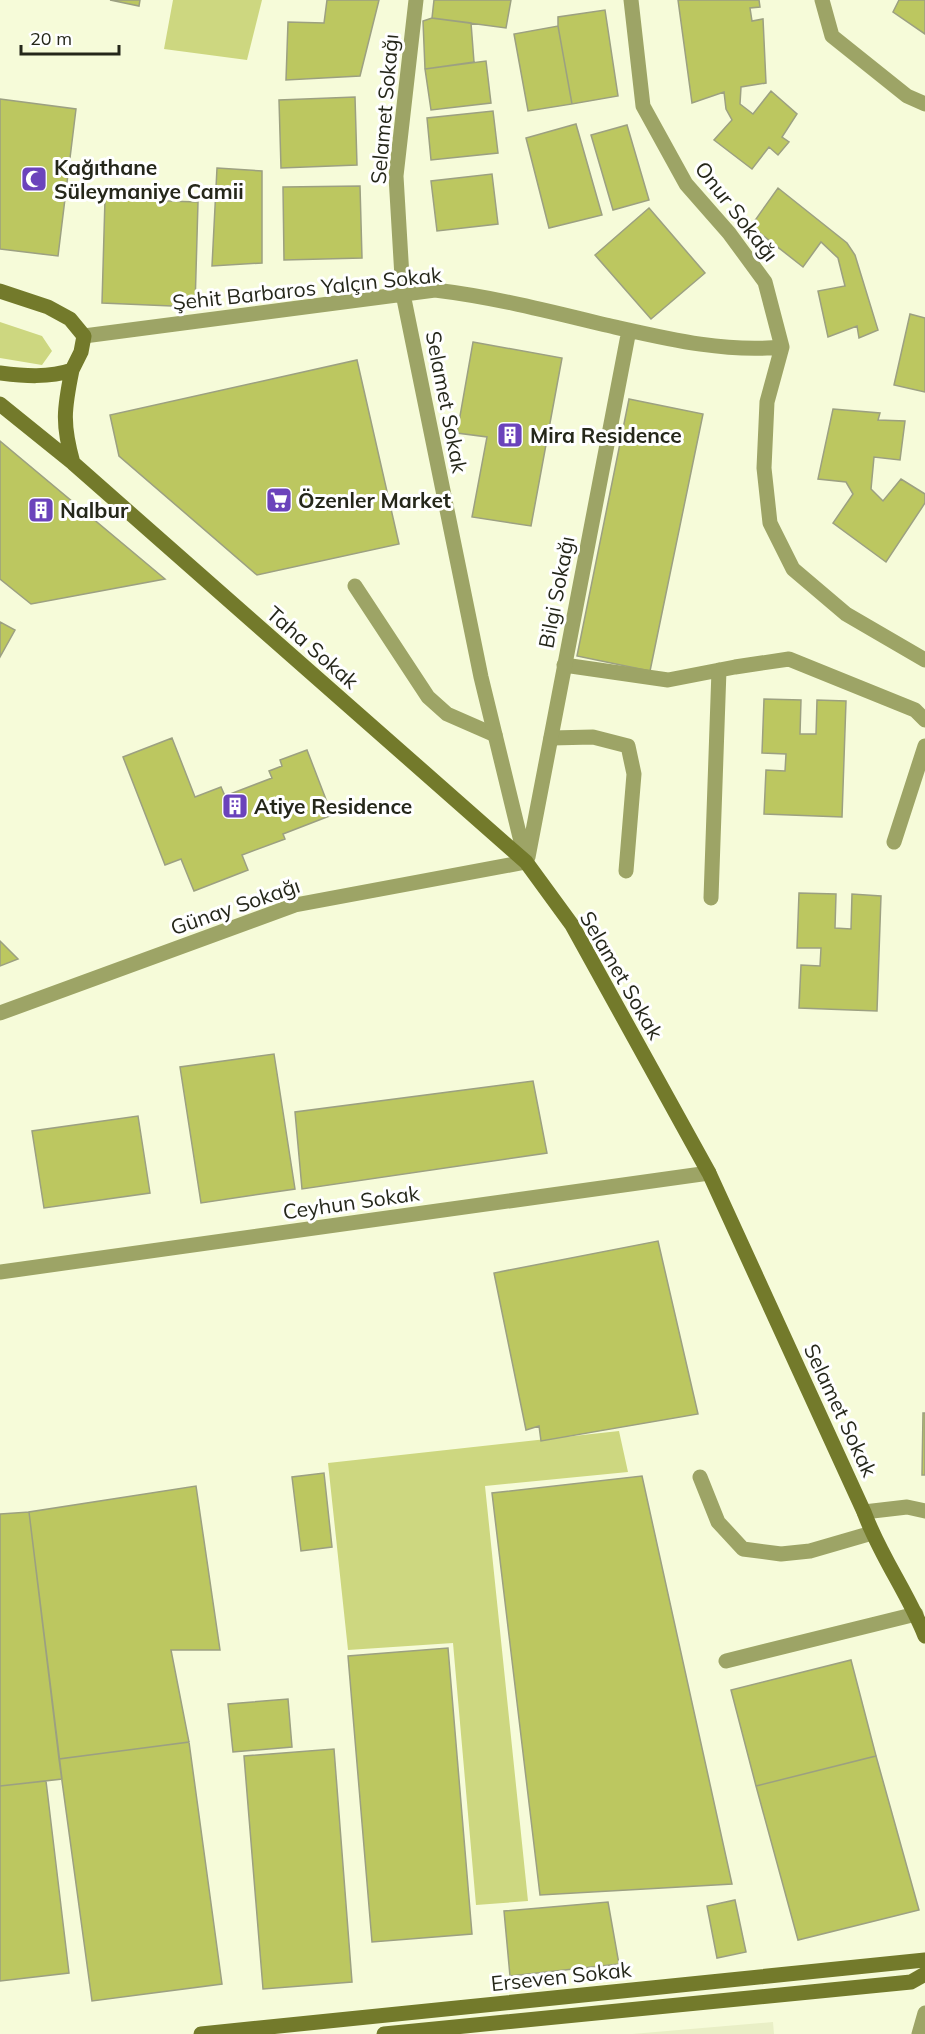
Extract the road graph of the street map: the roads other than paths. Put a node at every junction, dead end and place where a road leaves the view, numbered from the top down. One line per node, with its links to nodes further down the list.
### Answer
1 (416, 0): 6 (street, Selamet Sokağı)
2 (631, 0): 9 (street, Onur Sokağı)
3 (822, 0): 4 (street)
4 (925, 104)
5 (0, 291): 8 (street)
6 (403, 294): 7 (street, Şehit Barbaros Yalçın Sokak); 8 (street, Şehit Barbaros Yalçın Sokak); 19 (street, Selamet Sokak)
7 (628, 330): 9 (street, Şehit Barbaros Yalçın Sokak); 16 (street, Bilgi Sokağı)
8 (84, 336): 10 (street)
9 (782, 347): 15 (street)
10 (72, 370): 11 (street); 13 (street)
11 (0, 373)
12 (0, 404): 13 (street, Taha Sokak)
13 (72, 463): 23 (street, Taha Sokak)
14 (355, 586): 19 (street)
15 (925, 660)
16 (564, 664): 17 (street); 20 (street, Bilgi Sokağı)
17 (719, 670): 18 (street); 25 (street)
18 (925, 720)
19 (495, 735): 23 (street, Selamet Sokak)
20 (551, 738): 23 (street, Bilgi Sokağı); 24 (street)
21 (925, 746): 22 (street)
22 (894, 842)
23 (526, 862): 26 (street, Günay Sokağı); 27 (street, Selamet Sokak)
24 (626, 871)
25 (711, 898)
26 (0, 1013)
27 (709, 1173): 28 (street, Ceyhun Sokak); 31 (street, Selamet Sokak)
28 (0, 1272)
29 (700, 1477): 32 (street)
30 (925, 1510): 31 (street)
31 (864, 1512): 32 (street, Selamet Sokak)
32 (872, 1533): 33 (street, Selamet Sokak)
33 (916, 1614): 34 (street, Selamet Sokak); 35 (street)
34 (925, 1636)
35 (726, 1662)
36 (925, 1960): 39 (street, Erseven Sokak)
37 (925, 1974): 40 (street, Erseven Sokak)
38 (925, 2013): 41 (street)
39 (201, 2034)
40 (384, 2034)
41 (919, 2034)

